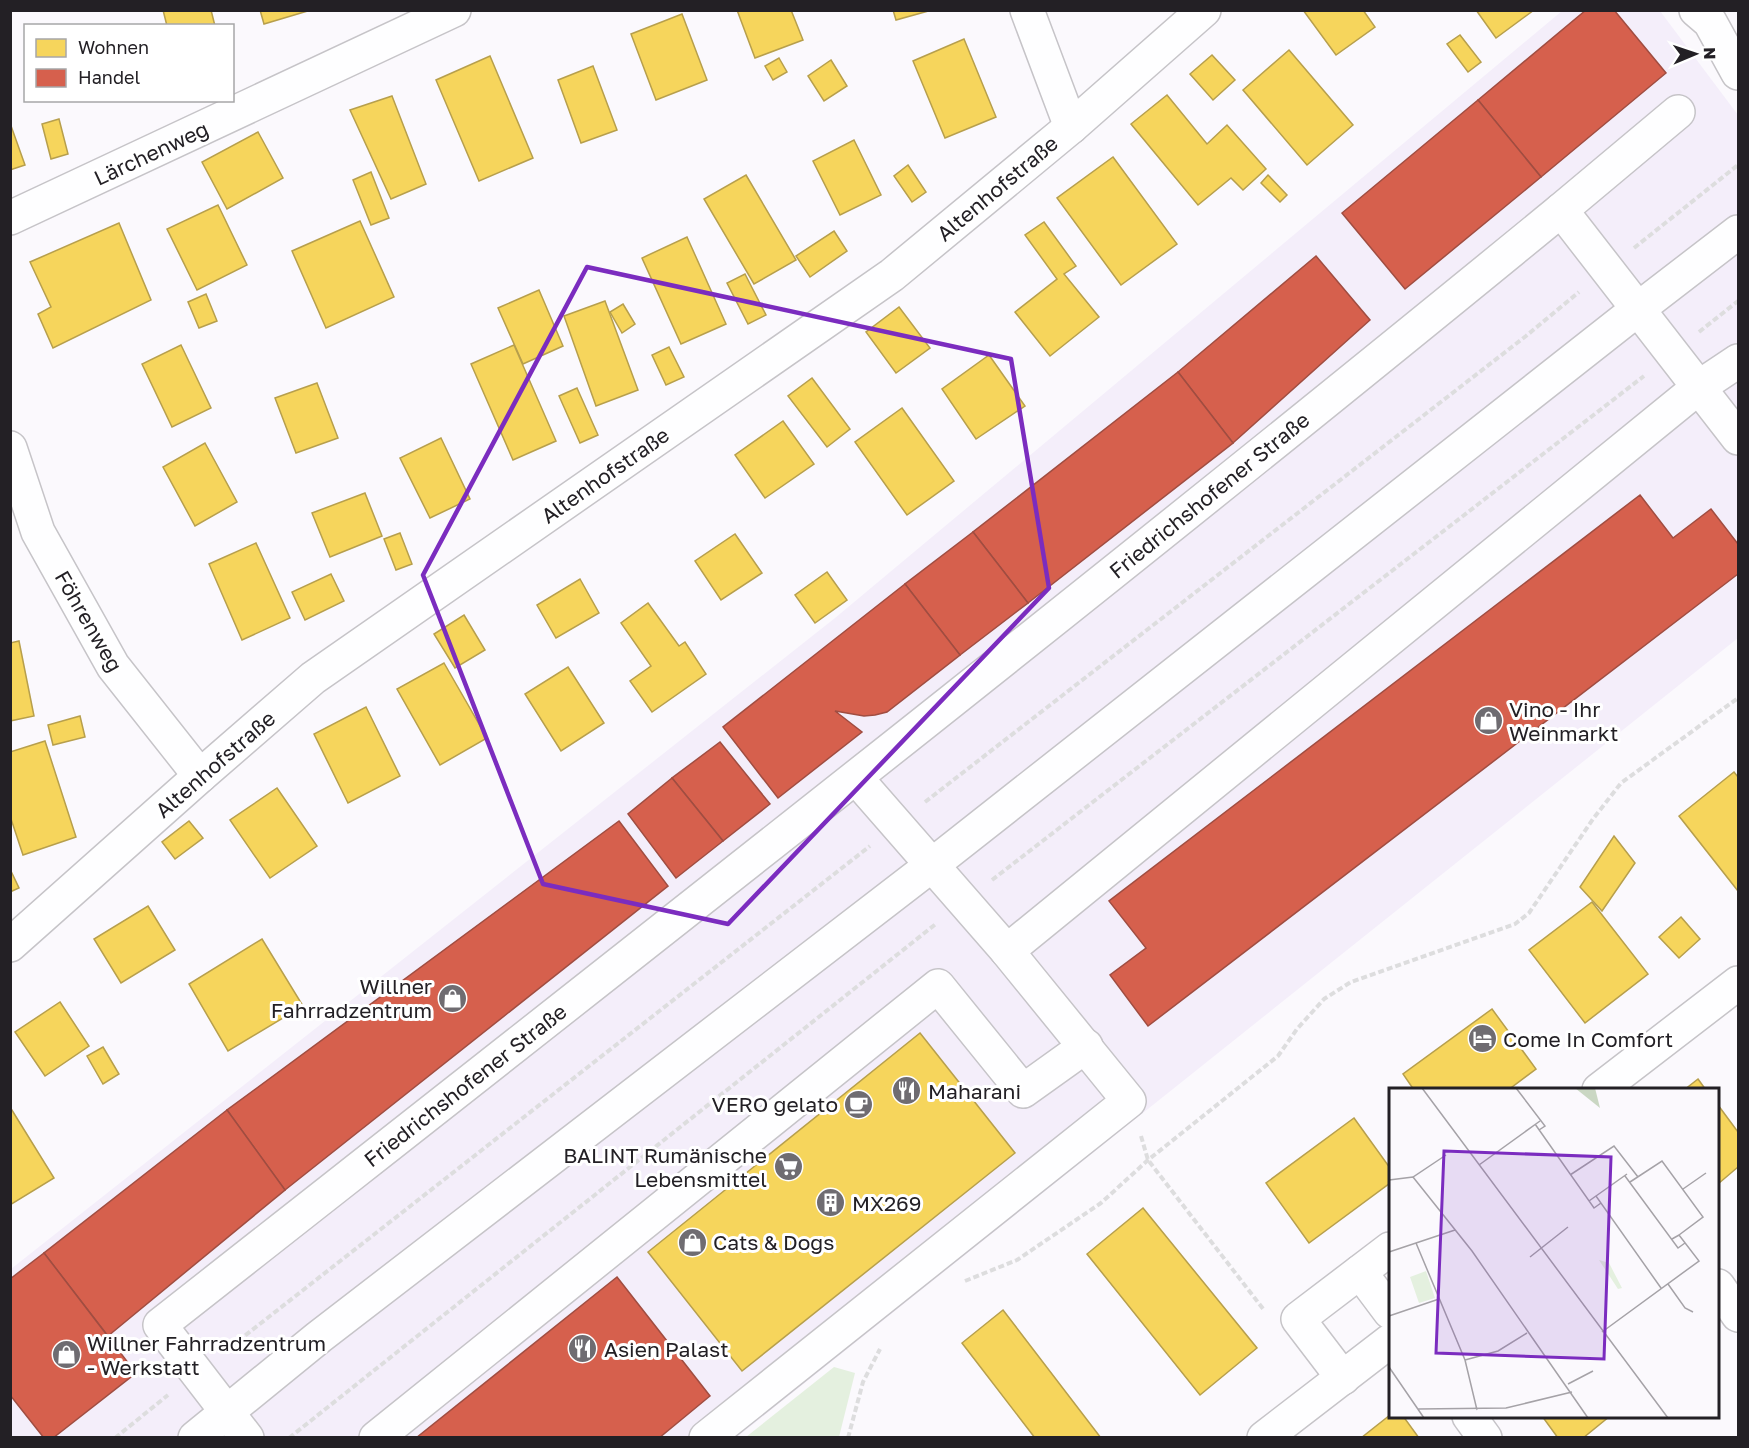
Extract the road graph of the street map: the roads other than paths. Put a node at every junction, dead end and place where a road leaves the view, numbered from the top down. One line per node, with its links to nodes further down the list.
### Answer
1 (454, 10): 9 (street, Lärchenweg)
2 (1027, 10): 7 (street)
3 (1204, 10): 7 (street, Altenhofstraße)
4 (1703, 16): 5 (street)
5 (1738, 73)
6 (1678, 112): 8 (street, Friedrichshofener Straße)
7 (1071, 127): 16 (street, Altenhofstraße)
8 (1561, 210): 11 (street); 17 (street, Friedrichshofener Straße)
9 (10, 218)
10 (1738, 232): 11 (street)
11 (1638, 309): 13 (street); 18 (street)
12 (1738, 361): 13 (street)
13 (1699, 387): 14 (street); 20 (street)
14 (1738, 438)
15 (10, 448): 16 (street, Föhrenweg)
16 (200, 776): 19 (street, Altenhofstraße)
17 (856, 778): 18 (street); 31 (street, Friedrichshofener Straße)
18 (932, 865): 20 (street); 31 (street)
19 (10, 945)
20 (1008, 951): 22 (street)
21 (1738, 984): 23 (street)
22 (1086, 1046): 35 (street); 36 (street)
23 (1600, 1088)
24 (1389, 1250): 25 (street)
25 (1360, 1272): 27 (street); 30 (street)
26 (1719, 1287): 28 (street)
27 (1389, 1311)
28 (1738, 1315)
29 (1389, 1342): 30 (street)
30 (1343, 1378): 37 (street)
31 (227, 1412): 33 (street); 34 (street, Friedrichshofener Straße)
32 (1471, 1418): 38 (street)
33 (195, 1437)
34 (247, 1437)
35 (376, 1437)
36 (706, 1437)
37 (1264, 1437)
38 (1485, 1437)

